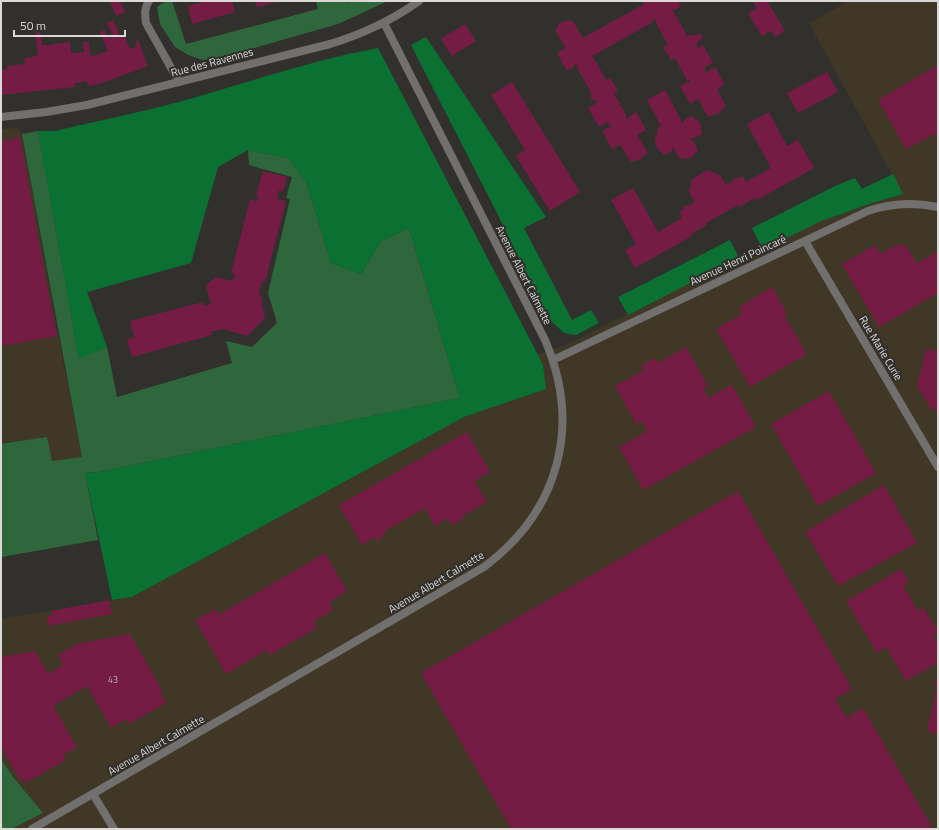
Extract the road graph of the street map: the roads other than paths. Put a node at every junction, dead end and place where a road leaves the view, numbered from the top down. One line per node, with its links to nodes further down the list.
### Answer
1 (149, 1): 4 (street)
2 (419, 1): 3 (street, Rue des Ravennes)
3 (384, 23): 4 (street, Rue des Ravennes); 8 (street, Avenue Albert Calmette)
4 (179, 82): 5 (street, Rue des Ravennes)
5 (1, 117)
6 (938, 207): 7 (street, Avenue Henri Poincaré)
7 (805, 241): 8 (street, Avenue Henri Poincaré); 9 (street, Rue Marie Curie)
8 (553, 360): 10 (street, Avenue Albert Calmette)
9 (938, 467)
10 (93, 794): 11 (street, Avenue Albert Calmette); 12 (street)
11 (32, 829)
12 (114, 829)

